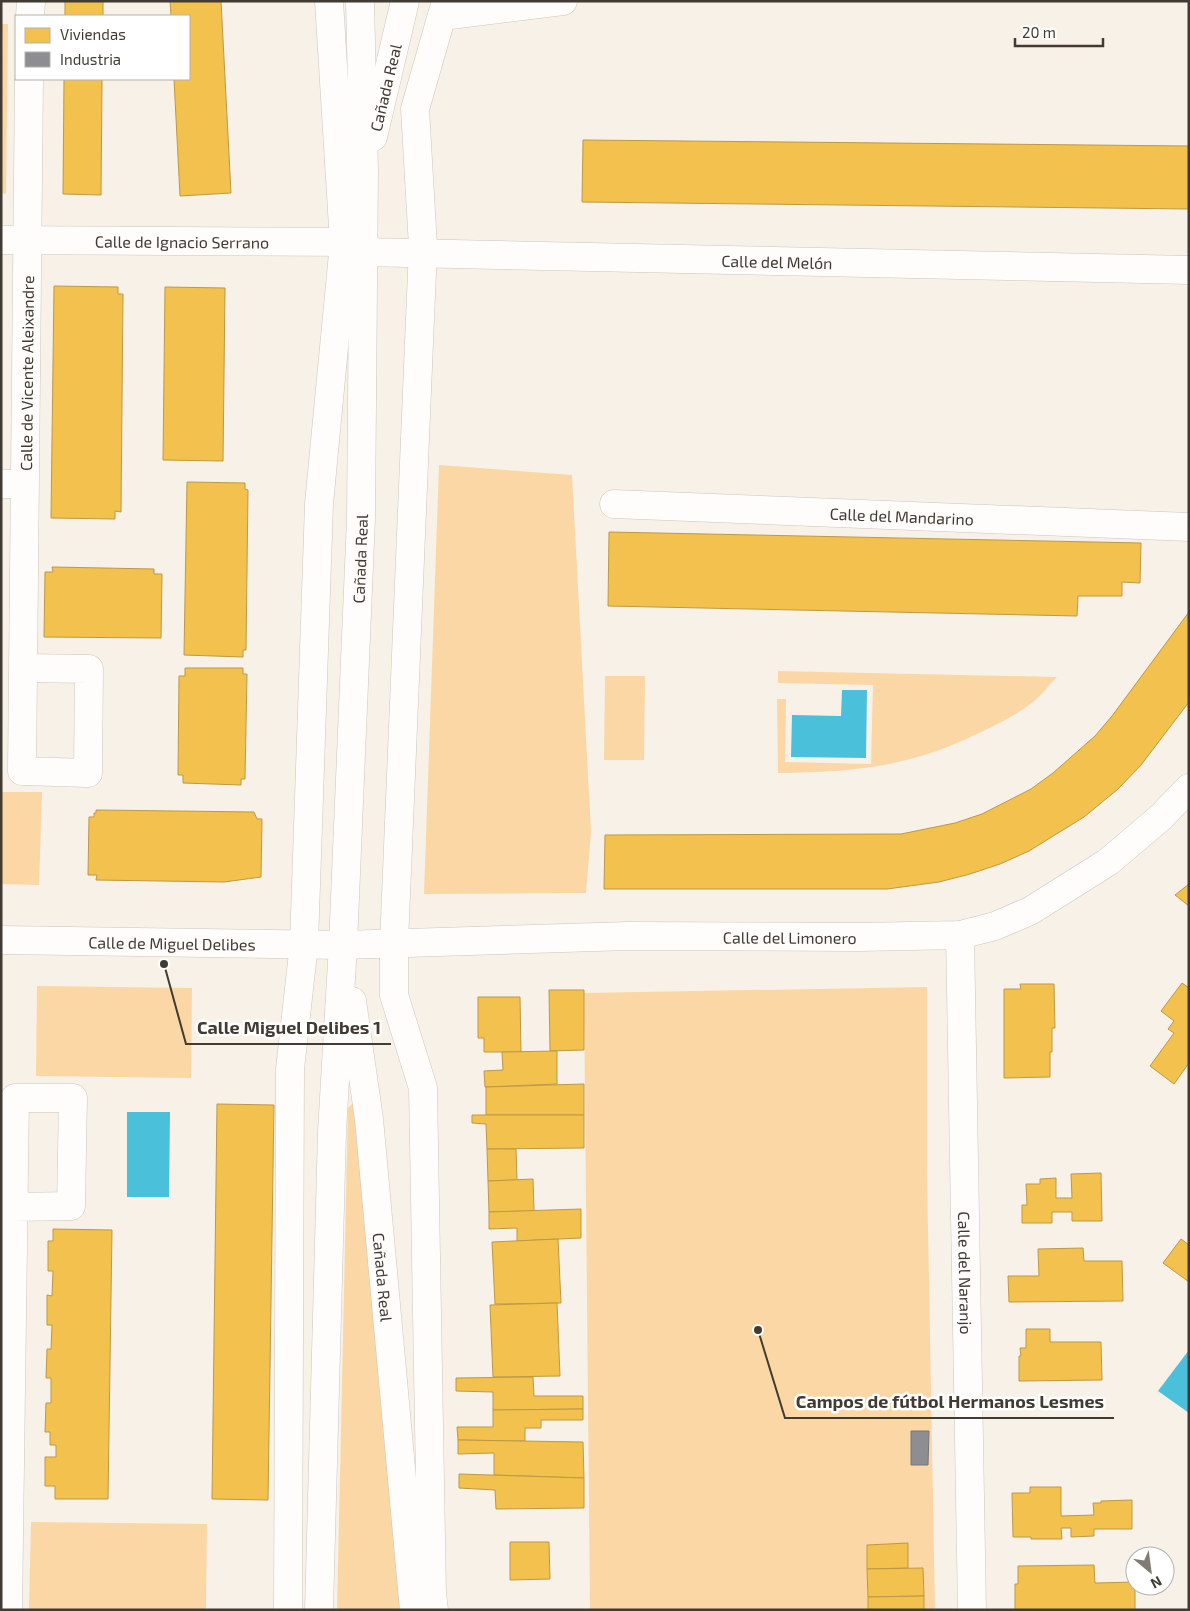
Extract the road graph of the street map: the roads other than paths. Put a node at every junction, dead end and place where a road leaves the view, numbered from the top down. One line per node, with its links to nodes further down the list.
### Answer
1 (31, 1): 7 (street)
2 (329, 1): 11 (street)
3 (360, 1): 9 (street, Cañada Real)
4 (405, 1): 9 (street, Cañada Real)
5 (563, 1): 6 (street)
6 (444, 9): 12 (street)
7 (30, 15)
8 (29, 80): 10 (street, Calle de Vicente Aleixandre)
9 (364, 172): 11 (street, Cañada Real)
10 (14, 240): 11 (street, Calle de Ignacio Serrano); 14 (street, Calle de Vicente Aleixandre)
11 (357, 246): 12 (street, Calle del Melón); 22 (street); 23 (street, Cañada Real)
12 (422, 253): 13 (street, Calle del Melón); 21 (street)
13 (1189, 270)
14 (13, 484): 17 (street, Calle de Vicente Aleixandre)
15 (614, 504): 16 (street, Calle del Mandarino)
16 (1189, 527)
17 (23, 668)
18 (1189, 788): 19 (street, Calle del Limonero)
19 (960, 935): 21 (street, Calle del Limonero); 31 (street, Calle del Naranjo)
20 (1, 940): 22 (street, Calle de Miguel Delibes)
21 (394, 943): 23 (street, Calle del Limonero); 30 (street)
22 (304, 944): 23 (street, Calle de Miguel Delibes); 27 (street)
23 (343, 945): 28 (street, Cañada Real); 29 (street, Cañada Real)
24 (14, 1207): 25 (street)
25 (6, 1465): 26 (street)
26 (8, 1610)
27 (288, 1610)
28 (319, 1610)
29 (414, 1610)
30 (434, 1610)
31 (972, 1610)

